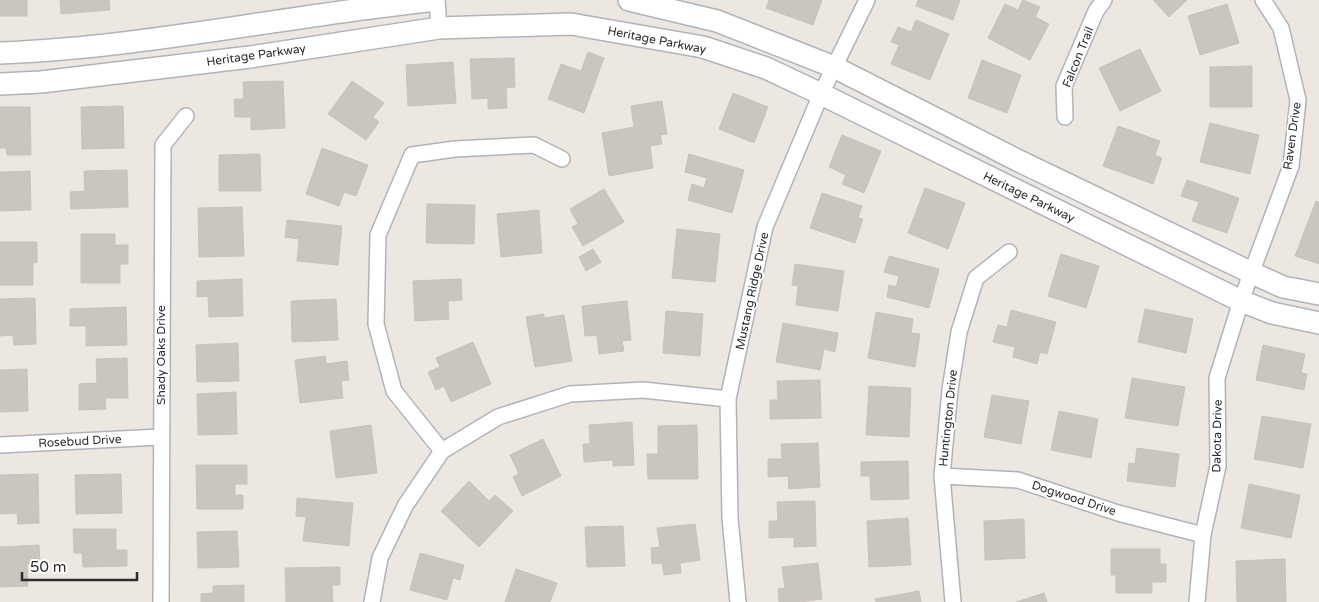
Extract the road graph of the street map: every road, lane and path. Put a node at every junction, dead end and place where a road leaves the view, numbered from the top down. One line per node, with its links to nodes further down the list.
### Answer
1 (435, 0): 6 (street); 7 (main road)
2 (629, 0): 8 (main road)
3 (867, 0): 8 (street, Mustang Ridge Drive)
4 (1104, 0): 12 (street, Falcon Trail)
5 (1263, 0): 15 (street, Raven Drive)
6 (439, 28): 9 (main road, Heritage Parkway); 10 (main road, Heritage Parkway)
7 (0, 53)
8 (834, 67): 10 (street, Mustang Ridge Drive); 15 (main road)
9 (0, 84)
10 (821, 94): 17 (main road, Heritage Parkway); 19 (street, Mustang Ridge Drive)
11 (186, 116): 20 (street, Shady Oaks Drive)
12 (1065, 117)
13 (562, 159): 22 (street)
14 (1010, 252): 23 (street, Huntington Drive)
15 (1252, 273): 16 (main road); 17 (street, Raven Drive)
16 (1319, 294)
17 (1241, 302): 18 (main road, Heritage Parkway); 24 (street, Dakota Drive)
18 (1319, 323)
19 (728, 399): 22 (street); 27 (street, Mustang Ridge Drive)
20 (160, 437): 21 (street, Rosebud Drive); 25 (street, Shady Oaks Drive)
21 (0, 445)
22 (442, 451): 26 (street)
23 (942, 476): 24 (street, Dogwood Drive); 28 (street, Huntington Drive)
24 (1203, 535): 29 (street, Dakota Drive)
25 (161, 602)
26 (372, 602)
27 (738, 602)
28 (953, 602)
29 (1197, 602)

